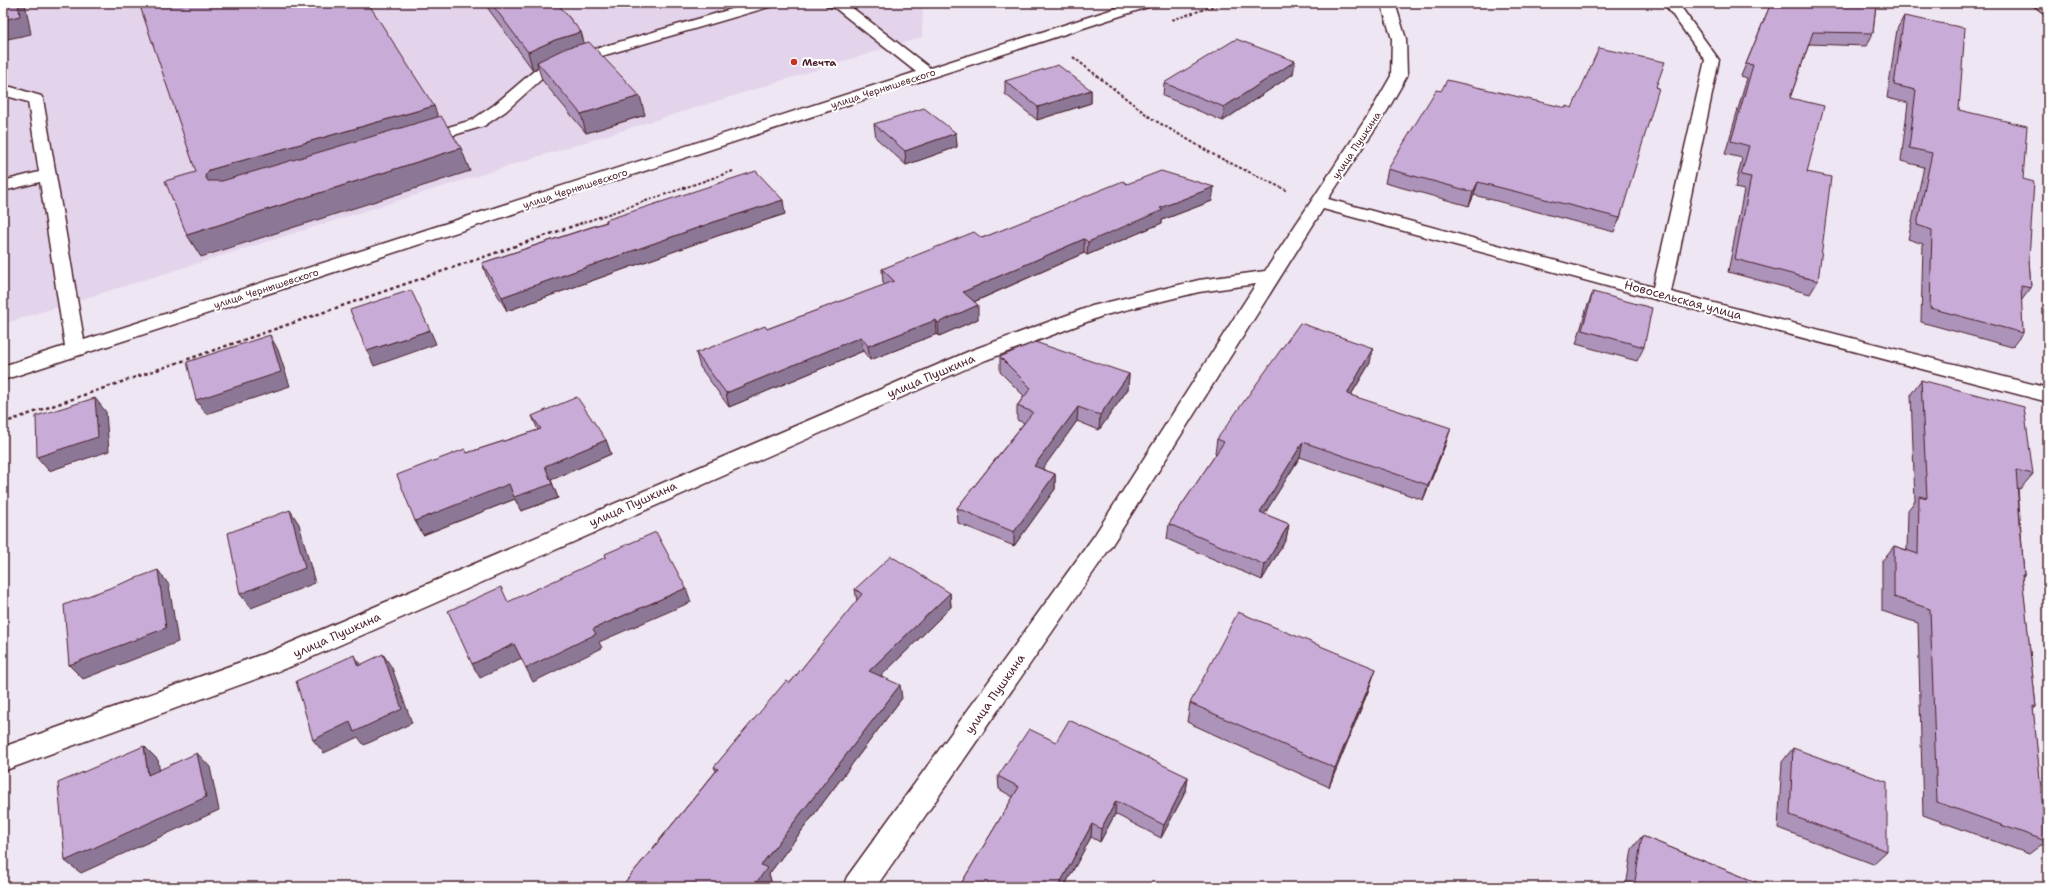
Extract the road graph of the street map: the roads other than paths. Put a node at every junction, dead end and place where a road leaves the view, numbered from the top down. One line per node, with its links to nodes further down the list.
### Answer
1 (767, 3): 10 (street)
2 (832, 3): 8 (street)
3 (1146, 3): 8 (street, улица Чернышевского)
4 (1388, 3): 13 (street, улица Пушкина)
5 (1671, 3): 15 (street)
6 (2038, 3): 7 (street)
7 (2048, 9)
8 (928, 74): 16 (street, улица Чернышевского)
9 (3, 92): 11 (street)
10 (410, 144)
11 (48, 175): 12 (street); 16 (street)
12 (3, 186)
13 (1318, 202): 14 (street, улица Пушкина); 15 (street, Новосельская улица)
14 (1271, 276): 19 (street, улица Пушкина); 20 (street, улица Пушкина)
15 (1661, 295): 18 (street, Новосельская улица)
16 (76, 350): 17 (street, улица Чернышевского)
17 (3, 373)
18 (2048, 395)
19 (3, 759)
20 (858, 887)

